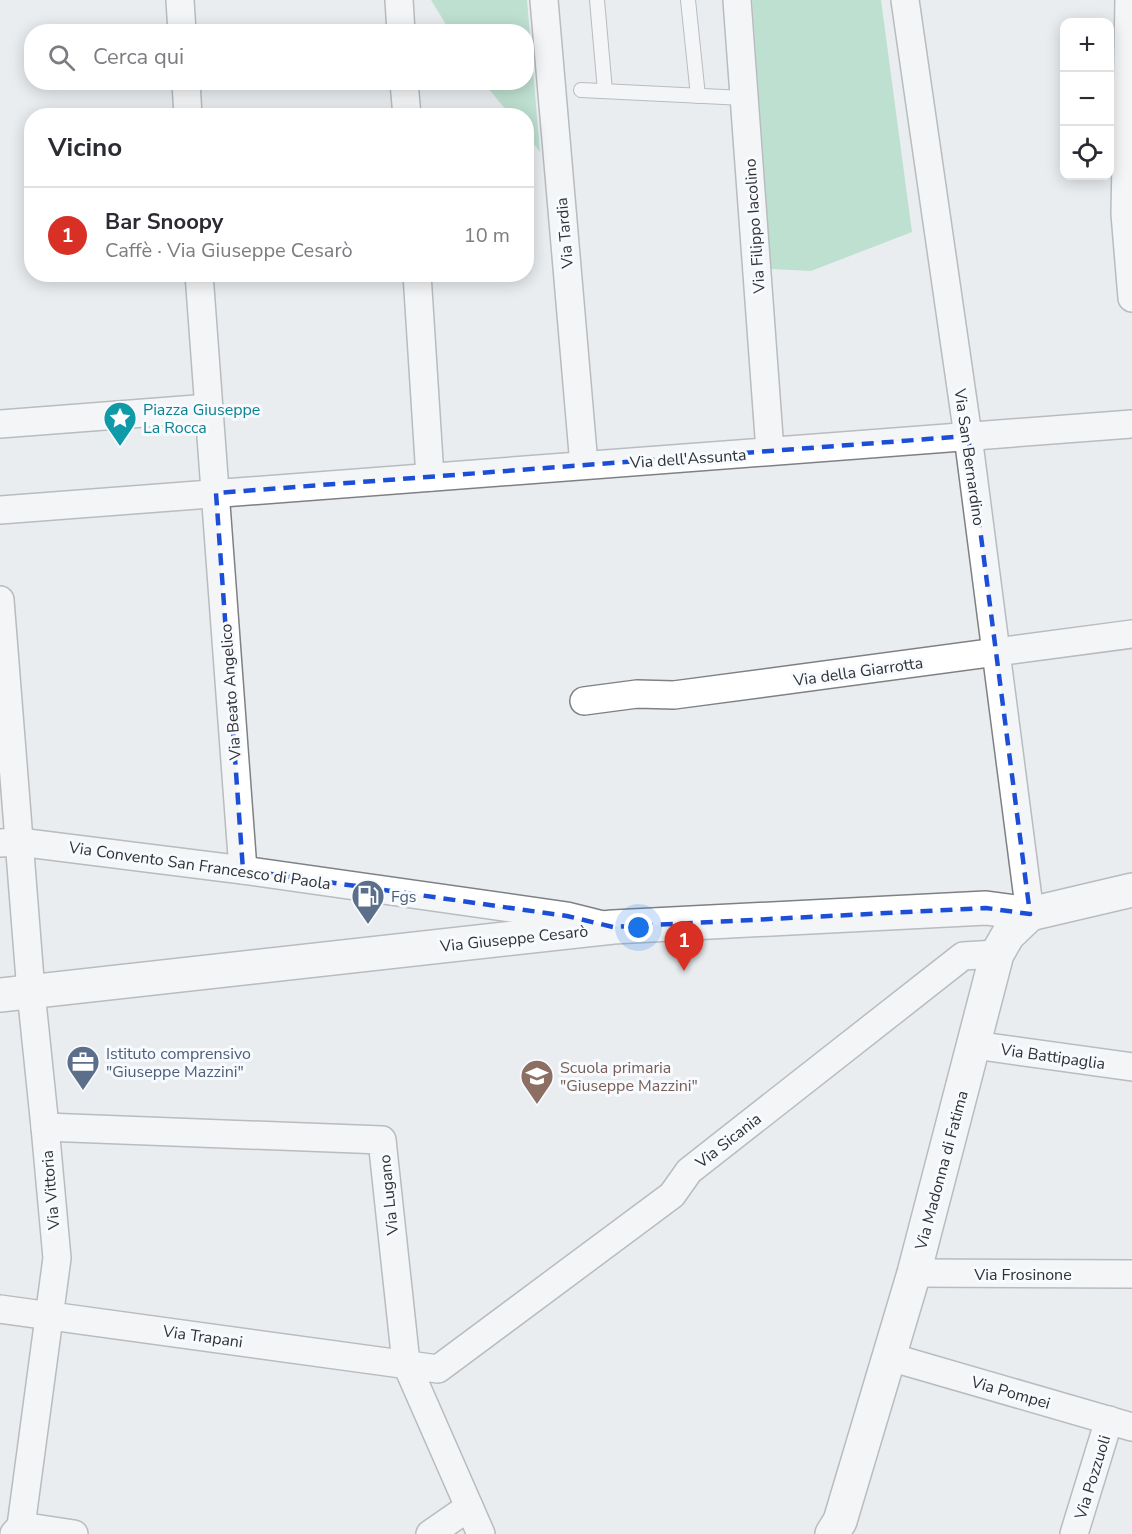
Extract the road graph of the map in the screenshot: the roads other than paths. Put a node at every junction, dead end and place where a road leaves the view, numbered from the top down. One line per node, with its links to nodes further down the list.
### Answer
1 (180, 0): 9 (street)
2 (399, 0): 10 (street)
3 (544, 0): 27 (street, Via Tardia)
4 (597, 0): 14 (lane)
5 (688, 0): 15 (lane)
6 (737, 0): 16 (street, Via Filippo Iacolino)
7 (905, 0): 25 (street, Via San Bernardino)
8 (1129, 0): 21 (street)
9 (182, 24)
10 (400, 24)
11 (186, 90): 17 (street)
12 (405, 90): 18 (street)
13 (581, 90): 14 (lane)
14 (605, 91): 15 (lane)
15 (698, 96): 16 (lane)
16 (744, 98): 26 (street, Via Filippo Iacolino)
17 (188, 108)
18 (406, 108)
19 (201, 282): 22 (street)
20 (418, 282): 28 (street)
21 (1132, 298)
22 (208, 398): 23 (street); 29 (street, Via Beato Angelico)
23 (0, 424)
24 (1132, 424): 25 (street, Via dell'Assunta)
25 (968, 436): 26 (street, Via dell'Assunta); 33 (street, Via San Bernardino)
26 (770, 452): 27 (street, Via dell'Assunta)
27 (584, 465): 28 (street, Via dell'Assunta)
28 (430, 477): 29 (street, Via dell'Assunta)
29 (217, 503): 30 (street, Via dell'Assunta); 36 (street, Via Beato Angelico)
30 (0, 510)
31 (0, 600): 35 (street, Via Vittoria)
32 (1132, 634): 33 (street, Via della Giarrotta)
33 (996, 652): 34 (street, Via della Giarrotta); 38 (street, Via San Bernardino)
34 (584, 701)
35 (10, 842): 36 (street, Via Convento San Francesco di Paola); 41 (street, Via Vittoria)
36 (243, 870): 39 (street, Via Convento San Francesco di Paola)
37 (1132, 890): 38 (street)
38 (1030, 914): 39 (street, Via Giuseppe Cesarò); 40 (street, Via Madonna di Fatima)
39 (613, 927): 41 (street, Via Giuseppe Cesarò)
40 (997, 954): 42 (street, Via Madonna di Fatima); 50 (street, Via Sicania)
41 (15, 994): 44 (street, Via Vittoria)
42 (974, 1045): 43 (street, Via Battipaglia); 45 (street, Via Madonna di Fatima)
43 (1132, 1067)
44 (45, 1126): 48 (street, Via Vittoria); 50 (street, Via Lugano)
45 (914, 1273): 46 (street, Via Frosinone); 49 (street, Via Madonna di Fatima)
46 (1132, 1274)
47 (0, 1309): 48 (street, Via Trapani)
48 (48, 1316): 50 (street, Via Trapani); 53 (street, Via Vittoria)
49 (890, 1357): 51 (street, Via Pompei); 57 (street, Via Madonna di Fatima)
50 (406, 1364): 52 (street, Via Lugano)
51 (1121, 1424): 58 (street, Via Pozzuoli)
52 (469, 1507): 55 (street); 56 (street, Via Lugano)
53 (14, 1521): 54 (street)
54 (74, 1534)
55 (430, 1534)
56 (481, 1534)
57 (832, 1534)
58 (1074, 1534)

